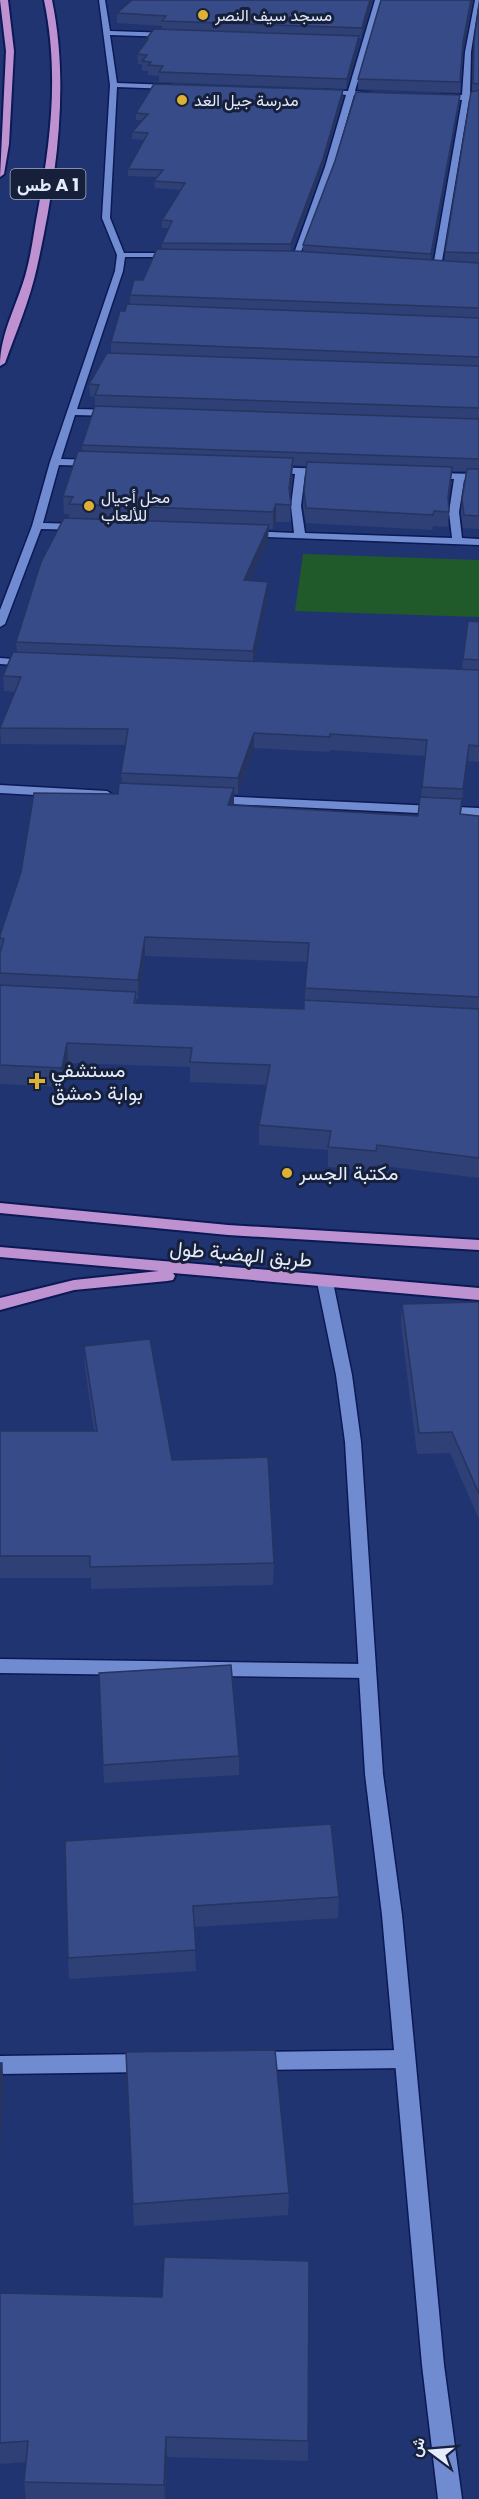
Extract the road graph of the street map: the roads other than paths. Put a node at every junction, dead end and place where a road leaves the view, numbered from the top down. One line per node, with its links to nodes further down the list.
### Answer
1 (4, 0): 18 (highway, طس A 1)
2 (48, 0): 31 (highway, طس A 1)
3 (102, 0): 6 (street)
4 (378, 0): 9 (street)
5 (478, 0): 16 (street)
6 (108, 33): 7 (street); 10 (street)
7 (176, 35)
8 (354, 42): 9 (street)
9 (365, 42): 13 (street)
10 (114, 85): 11 (street); 19 (street)
11 (184, 87)
12 (319, 92): 13 (street)
13 (352, 93): 14 (street); 22 (street)
14 (386, 94)
15 (431, 97): 16 (street)
16 (465, 98): 17 (street); 25 (street)
17 (479, 98)
18 (0, 174)
19 (121, 255): 20 (street); 27 (street)
20 (190, 255)
21 (283, 257): 22 (street)
22 (295, 257): 23 (street)
23 (307, 258)
24 (425, 266): 25 (street)
25 (437, 267): 26 (street)
26 (447, 267)
27 (106, 310): 28 (street); 29 (street)
28 (118, 311)
29 (90, 359): 30 (street); 32 (street)
30 (102, 359)
31 (0, 363)
32 (73, 412): 33 (street); 34 (street)
33 (121, 413)
34 (55, 462): 35 (street); 42 (street)
35 (102, 464)
36 (265, 470): 37 (street)
37 (300, 471): 38 (street); 45 (street)
38 (335, 472)
39 (425, 475): 40 (street)
40 (459, 477): 41 (street); 46 (street)
41 (479, 477)
42 (37, 526): 43 (street); 48 (street)
43 (97, 528)
44 (241, 533): 45 (street)
45 (300, 536): 46 (street)
46 (457, 541): 47 (street)
47 (479, 542)
48 (0, 624)
49 (0, 661): 50 (street)
50 (44, 663)
51 (0, 789): 52 (street)
52 (125, 795)
53 (203, 799): 54 (street)
54 (479, 812)
55 (0, 1208): 56 (highway, طريق الهضبة طول)
56 (479, 1245)
57 (0, 1252): 58 (highway, طريق الهضبة طول)
58 (205, 1272): 59 (highway, طريق الهضبة طول); 61 (highway)
59 (325, 1282): 60 (highway, طريق الهضبة طول); 63 (street)
60 (479, 1294)
61 (0, 1304)
62 (0, 1666): 63 (street)
63 (367, 1671): 64 (street)
64 (404, 2059): 65 (street); 68 (street)
65 (237, 2062)
66 (166, 2063): 67 (street)
67 (0, 2065)
68 (450, 2499)

